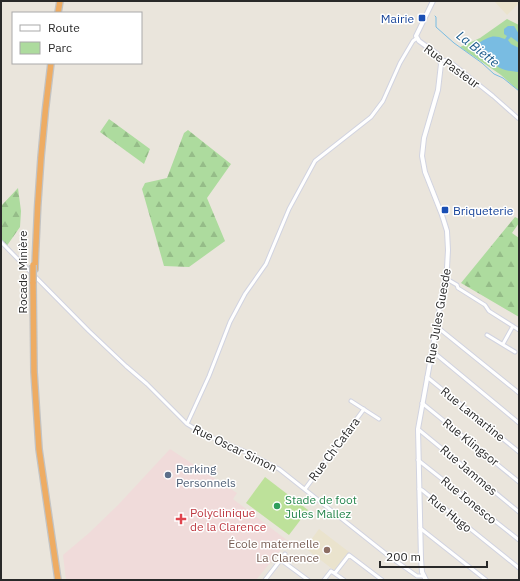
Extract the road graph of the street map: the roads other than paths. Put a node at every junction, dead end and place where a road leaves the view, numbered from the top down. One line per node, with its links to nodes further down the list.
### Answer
1 (57, 1): 4 (highway)
2 (60, 1): 5 (highway)
3 (434, 1): 6 (main road, Rue Pasteur)
4 (55, 12)
5 (58, 12)
6 (417, 38): 7 (main road, Rue Pasteur); 28 (street)
7 (440, 60): 10 (street, Rue Pasteur); 13 (main road, Rue Jules Guesde)
8 (47, 64): 12 (highway, Rocade Minière)
9 (51, 64): 12 (highway, Rocade Minière)
10 (519, 120)
11 (1, 242): 28 (street, Rue Oscar Simon)
12 (34, 267): 44 (highway, Rocade Minière, bridge)
13 (445, 278): 14 (main road, Rue Jules Guesde); 15 (street)
14 (436, 326): 19 (main road, Rue Jules Guesde); 22 (street)
15 (513, 326): 16 (street); 18 (street)
16 (519, 330)
17 (487, 335): 18 (street)
18 (502, 344): 20 (street)
19 (432, 351): 21 (main road, Rue Jules Guesde); 27 (street)
20 (515, 352)
21 (427, 377): 24 (main road, Rue Jules Guesde); 30 (street, Rue Lamartine)
22 (519, 393)
23 (351, 401): 25 (street, Rue Ch'Cafara)
24 (422, 403): 29 (main road, Rue Jules Guesde); 32 (street, Rue Klingsor)
25 (364, 409): 26 (street, Rue Ch'Cafara); 33 (street, Rue Ch'Cafara)
26 (379, 419)
27 (519, 423)
28 (187, 424): 33 (street, Rue Oscar Simon)
29 (418, 429): 31 (main road, Rue Jules Guesde); 35 (street, Rue Jammes)
30 (519, 452)
31 (418, 460): 34 (main road, Rue Jules Guesde); 37 (street, Rue Ionesco)
32 (519, 482)
33 (305, 489): 42 (street, Rue Oscar Simon)
34 (419, 489): 36 (main road, Rue Jules Guesde); 40 (street, Rue Hugo)
35 (519, 512)
36 (420, 528): 42 (main road, Rue Jules Guesde); 49 (street)
37 (519, 540)
38 (286, 554): 39 (street)
39 (281, 560): 43 (street); 45 (street)
40 (519, 568)
41 (335, 573): 46 (street); 47 (street); 48 (street)
42 (425, 578)
43 (267, 579)
44 (58, 580)
45 (308, 580)
46 (324, 580)
47 (344, 580)
48 (382, 580)
49 (486, 580)

